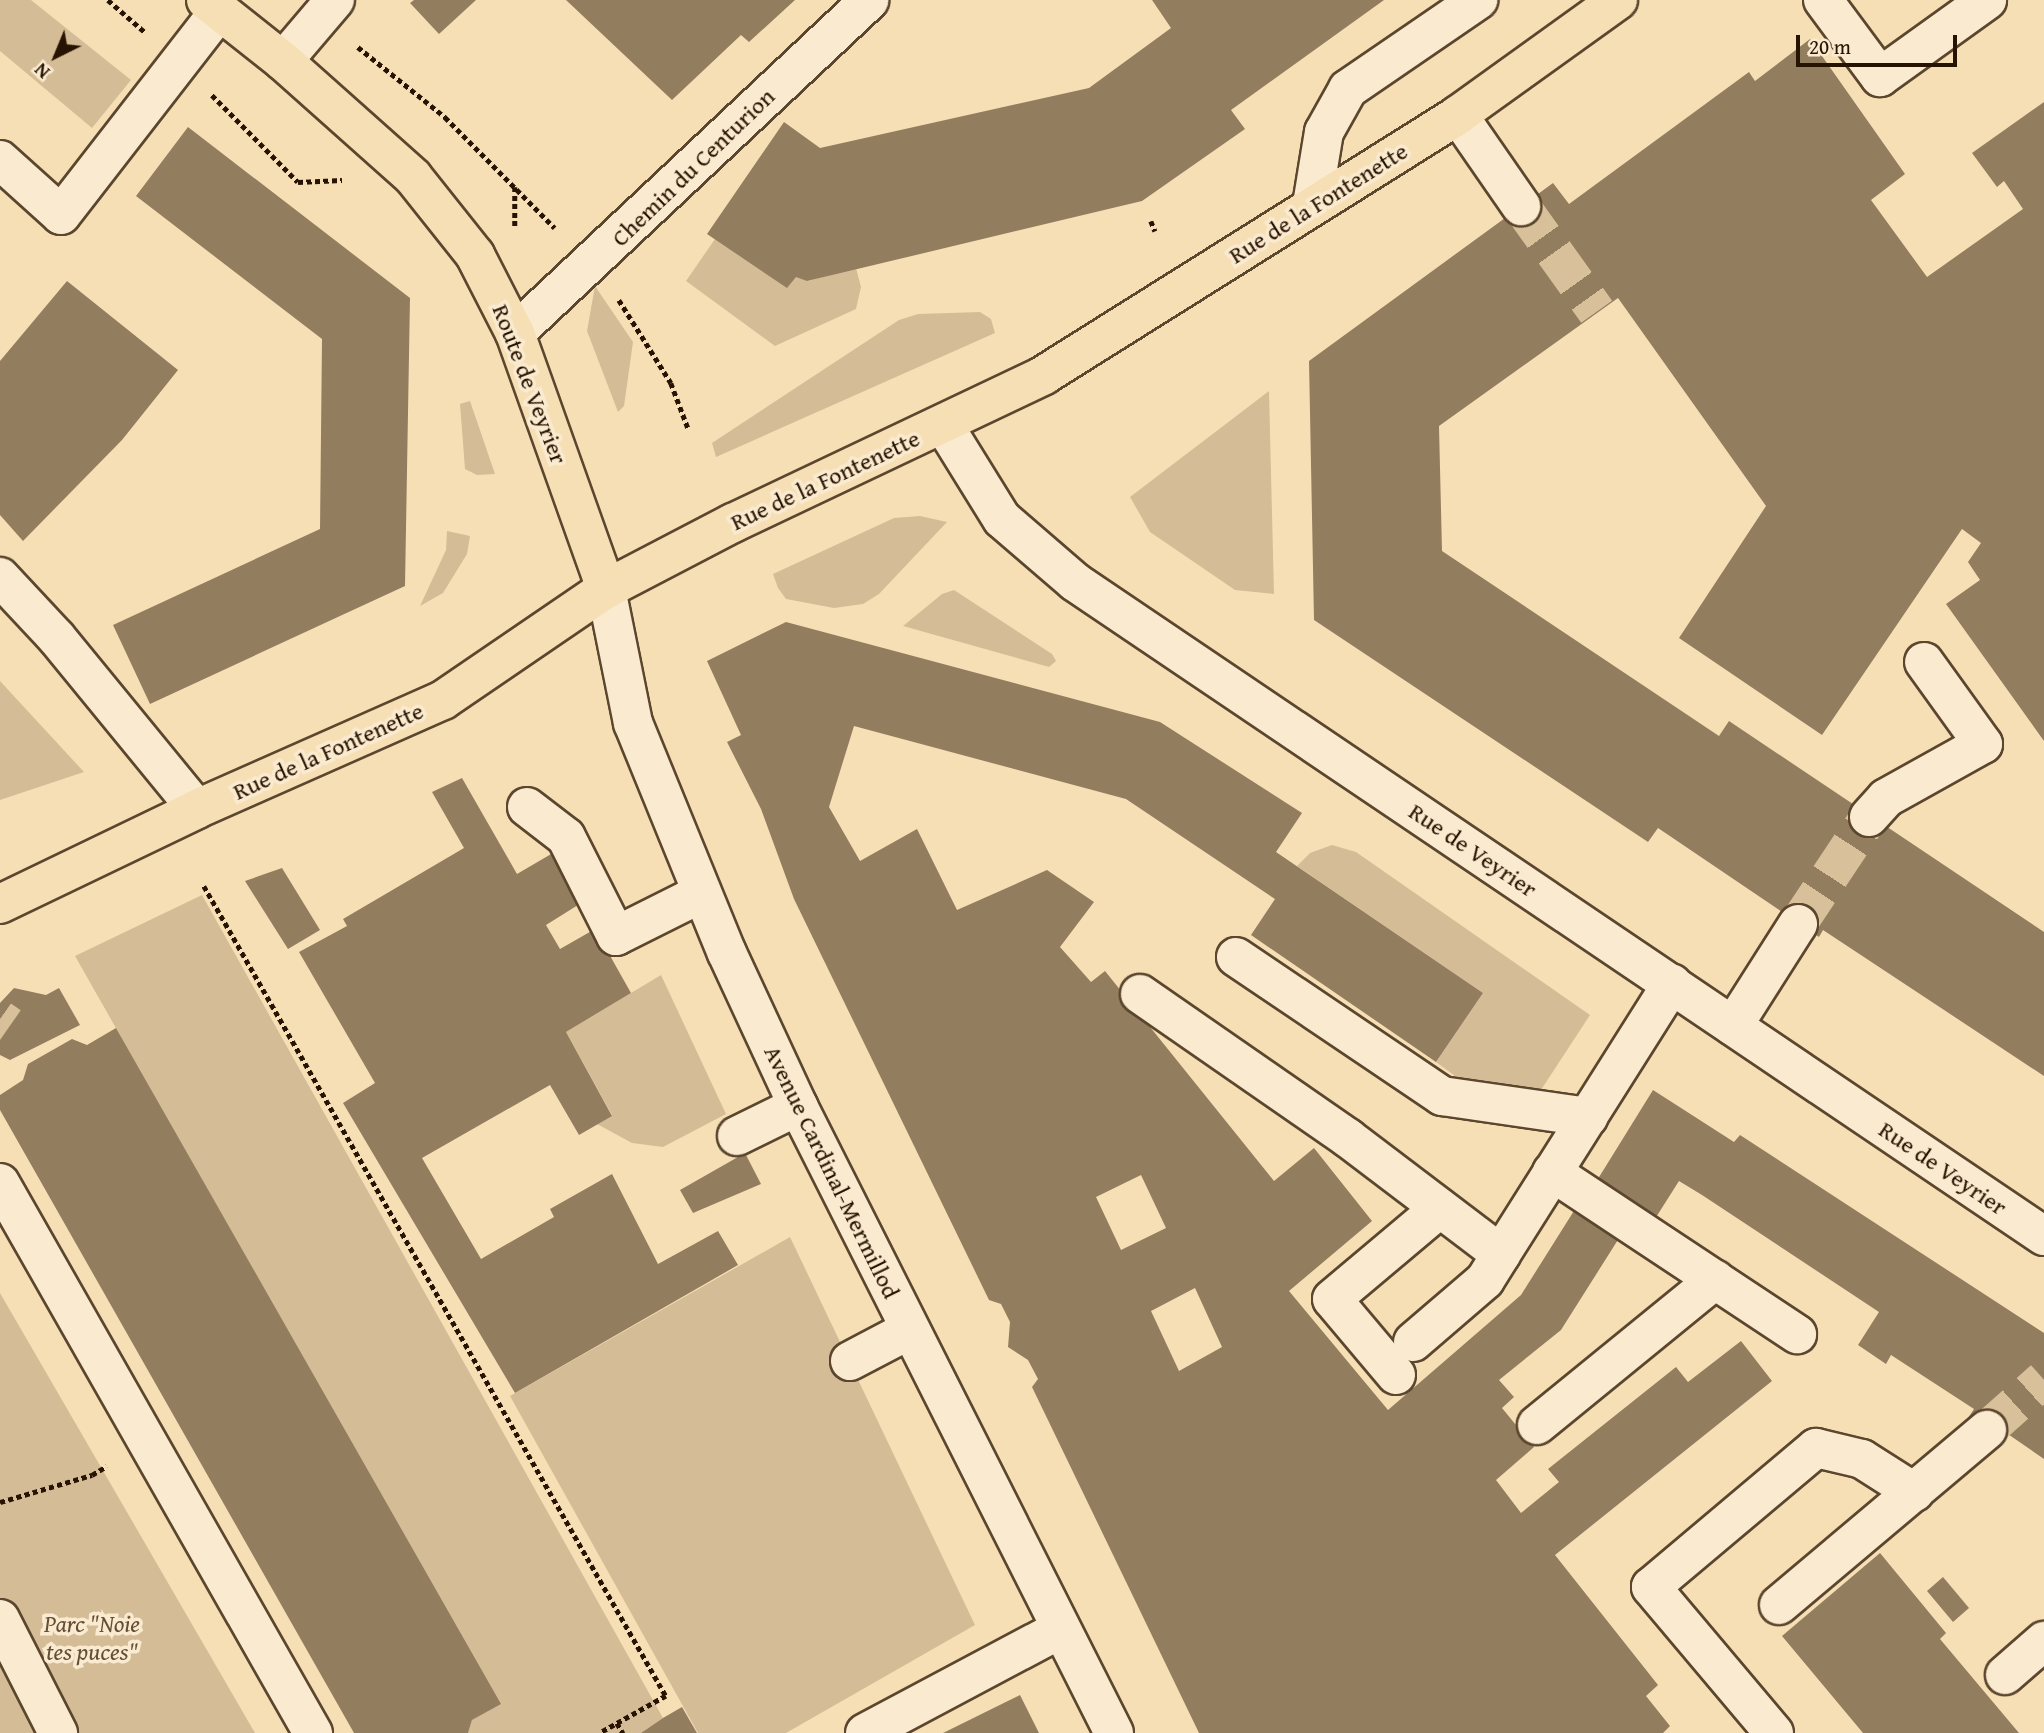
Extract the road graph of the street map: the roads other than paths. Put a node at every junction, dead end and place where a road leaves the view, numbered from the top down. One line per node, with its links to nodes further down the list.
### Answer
1 (869, 0): 13 (street, Chemin du Centurion)
2 (1478, 0): 11 (street)
3 (1618, 0): 9 (main road, Rue de la Fontenette)
4 (1823, 0): 5 (street)
5 (1987, 0)
6 (212, 6): 8 (main road, Route de Veyrier); 10 (street)
7 (327, 8): 8 (street)
8 (283, 61): 13 (main road, Route de Veyrier)
9 (1458, 115): 11 (main road, Rue de la Fontenette); 12 (street)
10 (0, 160)
11 (1312, 205): 14 (main road, Rue de la Fontenette)
12 (1521, 206)
13 (515, 333): 16 (main road, Route de Veyrier)
14 (943, 424): 16 (main road, Rue de la Fontenette); 25 (street, Rue de Veyrier)
15 (0, 577): 19 (street)
16 (606, 589): 19 (main road, Rue de la Fontenette); 21 (street, Avenue Cardinal-Mermillod)
17 (1924, 662): 20 (street)
18 (527, 807): 21 (street)
19 (197, 809): 22 (main road, Rue de la Fontenette)
20 (1869, 817)
21 (702, 892): 28 (street, Avenue Cardinal-Mermillod)
22 (0, 904)
23 (1798, 924): 27 (street)
24 (1236, 957): 29 (street)
25 (1672, 984): 27 (street, Rue de Veyrier); 29 (street)
26 (1140, 994): 33 (street)
27 (1732, 1026): 34 (street, Rue de Veyrier)
28 (798, 1106): 30 (street); 37 (street, Avenue Cardinal-Mermillod)
29 (1588, 1117): 31 (street)
30 (737, 1136)
31 (1552, 1172): 35 (street); 36 (street)
32 (0, 1183): 51 (street)
33 (1440, 1208): 35 (street); 41 (street)
34 (2044, 1236)
35 (1501, 1254): 39 (street)
36 (1716, 1280): 38 (street); 42 (street)
37 (909, 1330): 40 (street); 47 (street, Avenue Cardinal-Mermillod)
38 (1797, 1334)
39 (1413, 1342)
40 (850, 1361)
41 (1396, 1375)
42 (1537, 1424)
43 (1987, 1430): 44 (street)
44 (1914, 1492): 45 (street); 54 (street)
45 (1779, 1605)
46 (0, 1619): 50 (street)
47 (1059, 1630): 52 (street); 53 (street, Avenue Cardinal-Mermillod)
48 (2044, 1641): 49 (street)
49 (2005, 1675)
50 (58, 1733)
51 (313, 1733)
52 (865, 1733)
53 (1114, 1733)
54 (1774, 1733)

